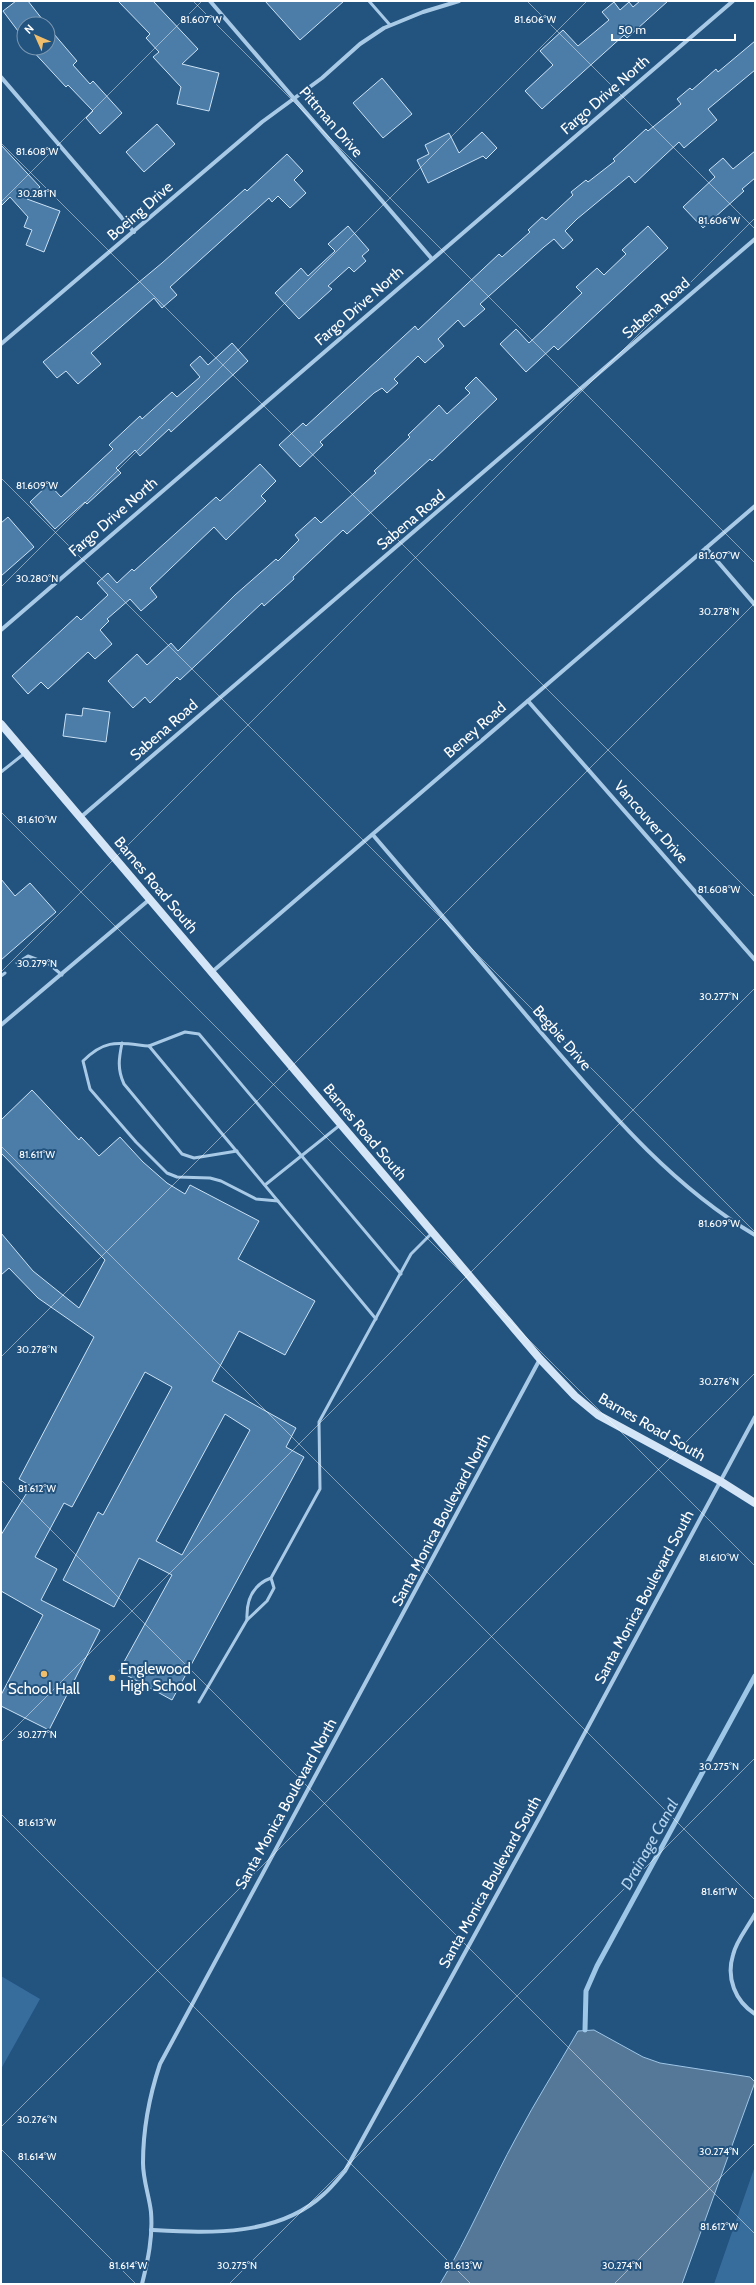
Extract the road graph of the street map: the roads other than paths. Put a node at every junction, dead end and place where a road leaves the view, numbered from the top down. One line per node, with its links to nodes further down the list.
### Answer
1 (210, 1): 7 (street, Pittman Drive)
2 (369, 1): 5 (lane)
3 (459, 1): 5 (street, Boeing Drive)
4 (733, 1): 10 (street, Fargo Drive North)
5 (390, 25): 7 (street, Boeing Drive)
6 (1, 77): 8 (street)
7 (294, 97): 8 (street, Boeing Drive); 10 (street, Pittman Drive)
8 (134, 232): 11 (street, Boeing Drive)
9 (755, 238): 20 (street, Sabena Road)
10 (432, 259): 15 (street, Fargo Drive North)
11 (1, 344)
12 (755, 506): 13 (street, Beney Road)
13 (706, 548): 14 (street); 16 (street, Beney Road)
14 (755, 605)
15 (1, 630)
16 (528, 701): 21 (street, Beney Road); 23 (street, Vancouver Drive)
17 (1, 724): 18 (street, Barnes Road South)
18 (25, 753): 19 (lane); 20 (street, Barnes Road South)
19 (1, 772)
20 (80, 818): 22 (street, Barnes Road South)
21 (373, 835): 26 (street, Beney Road); 38 (street, Begbie Drive)
22 (150, 899): 26 (street, Barnes Road South); 27 (street)
23 (755, 960)
24 (17, 963): 27 (lane)
25 (5, 973): 28 (lane)
26 (211, 973): 32 (street, Barnes Road South)
27 (62, 975): 29 (street)
28 (1, 976)
29 (1, 1025)
30 (122, 1043): 31 (lane); 33 (lane); 36 (lane)
31 (149, 1046): 33 (lane); 34 (lane)
32 (340, 1125): 34 (lane); 37 (street, Barnes Road South)
33 (237, 1151): 35 (lane)
34 (302, 1156): 35 (lane); 39 (lane)
35 (265, 1185): 36 (lane)
36 (278, 1201): 40 (lane)
37 (432, 1233): 39 (lane); 41 (street, Barnes Road South)
38 (755, 1235)
39 (401, 1274): 40 (lane)
40 (376, 1318): 45 (lane)
41 (540, 1359): 43 (street, Barnes Road South); 50 (street, Santa Monica Boulevard North)
42 (755, 1417): 43 (street, Santa Monica Boulevard South)
43 (720, 1481): 44 (street, Barnes Road South); 50 (street, Santa Monica Boulevard South)
44 (755, 1503)
45 (271, 1578): 46 (lane); 46 (lane)
46 (247, 1620): 47 (lane)
47 (199, 1702)
48 (755, 1914): 49 (street)
49 (755, 2014)
50 (151, 2230): 51 (street, Santa Monica Boulevard North)
51 (142, 2284)

